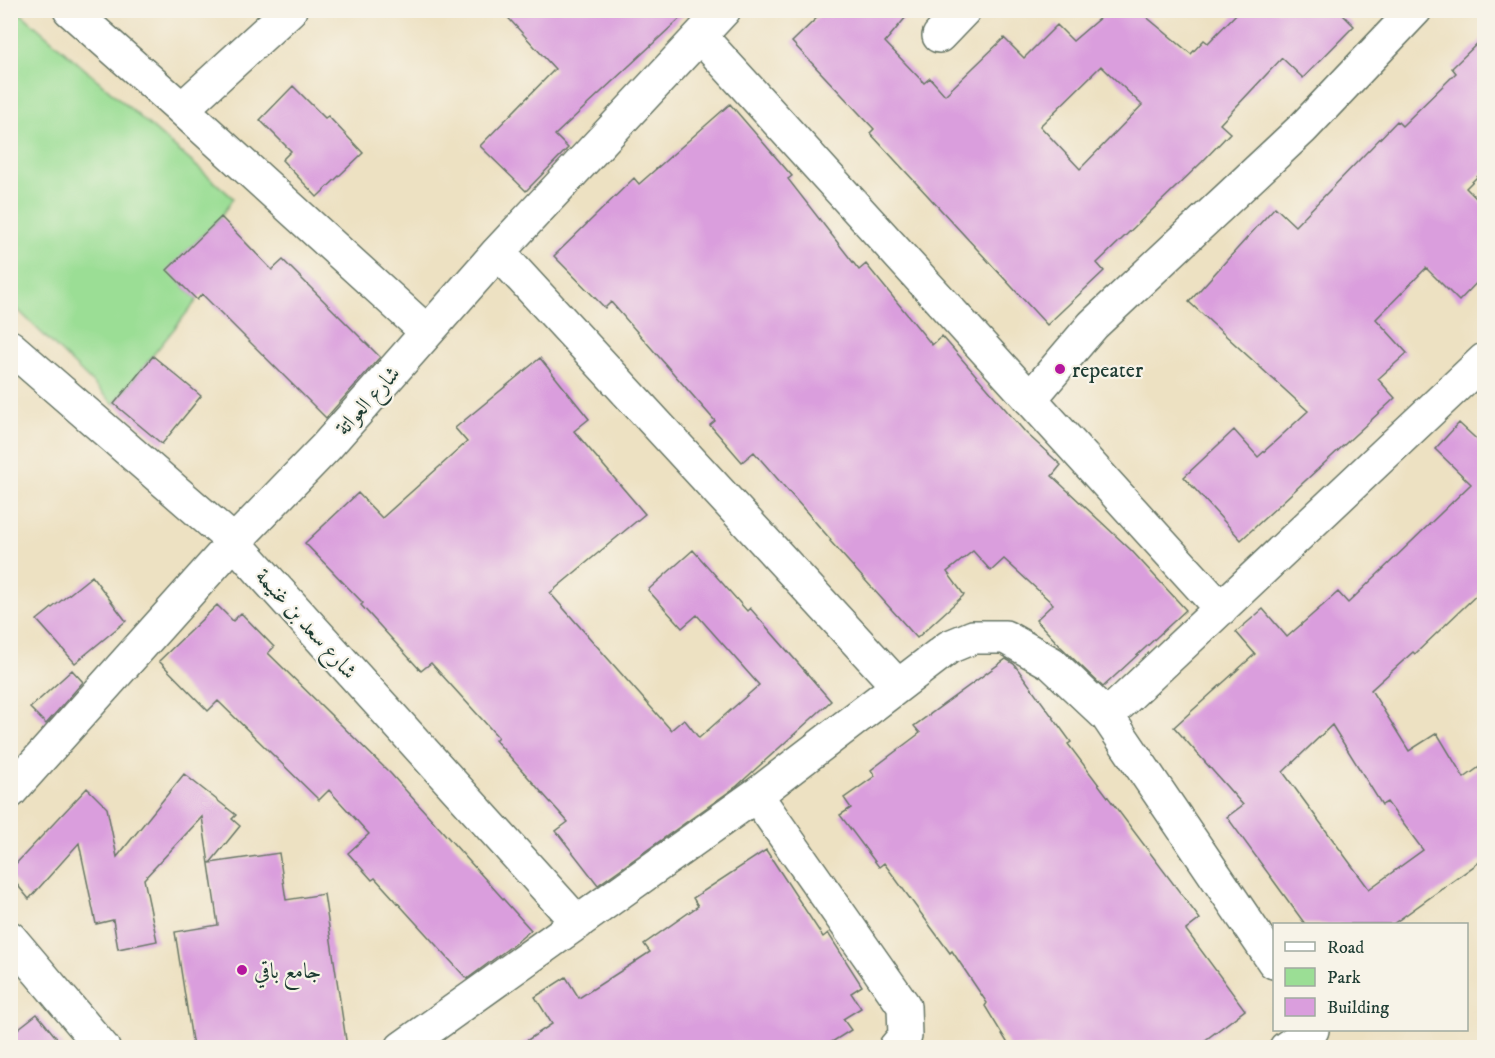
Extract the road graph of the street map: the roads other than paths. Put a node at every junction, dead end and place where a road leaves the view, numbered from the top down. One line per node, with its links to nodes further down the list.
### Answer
1 (70, 10): 8 (street)
2 (290, 10): 8 (street)
3 (724, 10): 6 (street, شارع العواتة)
4 (963, 10): 7 (street)
5 (1415, 10): 13 (street)
6 (700, 36): 9 (street, شارع العواتة); 13 (street)
7 (939, 36)
8 (183, 109): 10 (street)
9 (498, 252): 10 (street, شارع العواتة); 16 (street)
10 (428, 332): 14 (street, شارع العواتة)
11 (10, 347): 14 (street, شارع سعد بن غنيمة)
12 (1485, 360): 15 (street)
13 (1030, 399): 15 (street)
14 (234, 542): 18 (street, شارع العواتة); 20 (street, شارع سعد بن غنيمة)
15 (1221, 609): 17 (street)
16 (897, 686): 17 (street); 19 (street)
17 (1107, 716): 22 (street)
18 (10, 792)
19 (756, 795): 20 (street); 27 (street)
20 (578, 923): 26 (street)
21 (10, 938): 25 (street)
22 (1273, 959)
23 (1308, 1031): 28 (street)
24 (1322, 1031): 29 (street)
25 (104, 1047)
26 (402, 1047)
27 (895, 1047)
28 (1286, 1047)
29 (1333, 1047)

